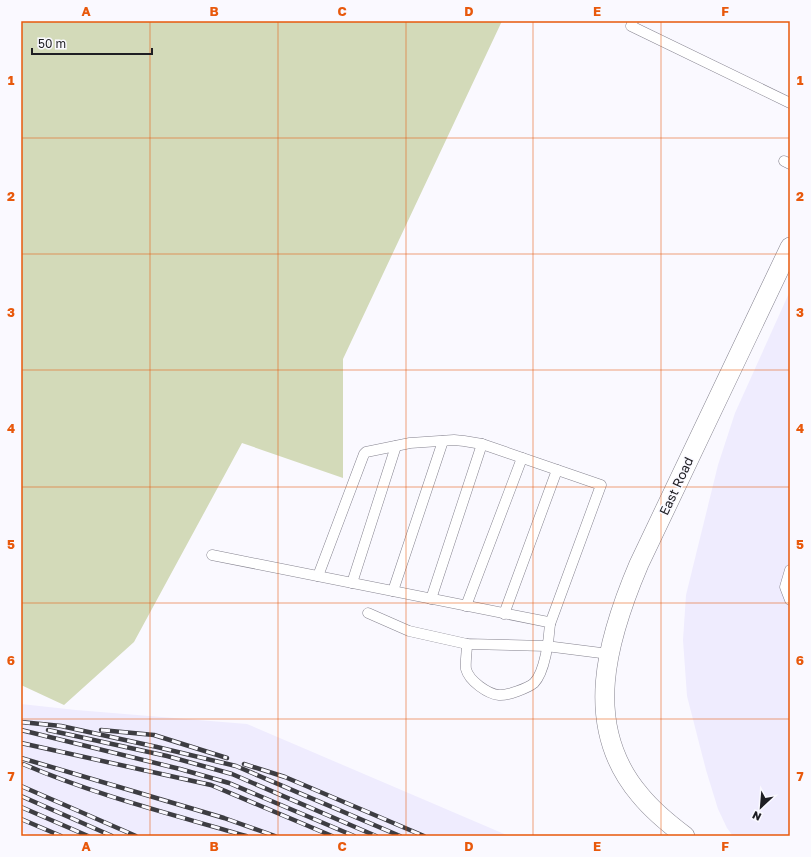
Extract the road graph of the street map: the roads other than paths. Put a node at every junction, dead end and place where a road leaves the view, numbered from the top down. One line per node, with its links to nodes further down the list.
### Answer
1 (633, 21): 2 (lane)
2 (790, 103)
3 (790, 246): 22 (street, East Road)
4 (443, 441): 5 (lane); 6 (lane); 13 (lane)
5 (482, 444): 7 (lane); 14 (lane)
6 (396, 446): 11 (lane); 12 (lane)
7 (522, 458): 8 (lane); 16 (lane)
8 (557, 470): 18 (lane); 19 (lane)
9 (212, 555): 11 (lane)
10 (790, 570): 15 (lane)
11 (318, 576): 12 (lane)
12 (352, 583): 13 (lane)
13 (393, 591): 14 (lane)
14 (431, 599): 16 (lane)
15 (790, 600)
16 (466, 606): 18 (lane)
17 (368, 613): 20 (lane)
18 (504, 614): 19 (lane)
19 (550, 624): 21 (lane)
20 (467, 644): 21 (lane); 21 (lane)
21 (546, 646): 22 (lane)
22 (609, 654): 23 (street, East Road)
23 (685, 836)

